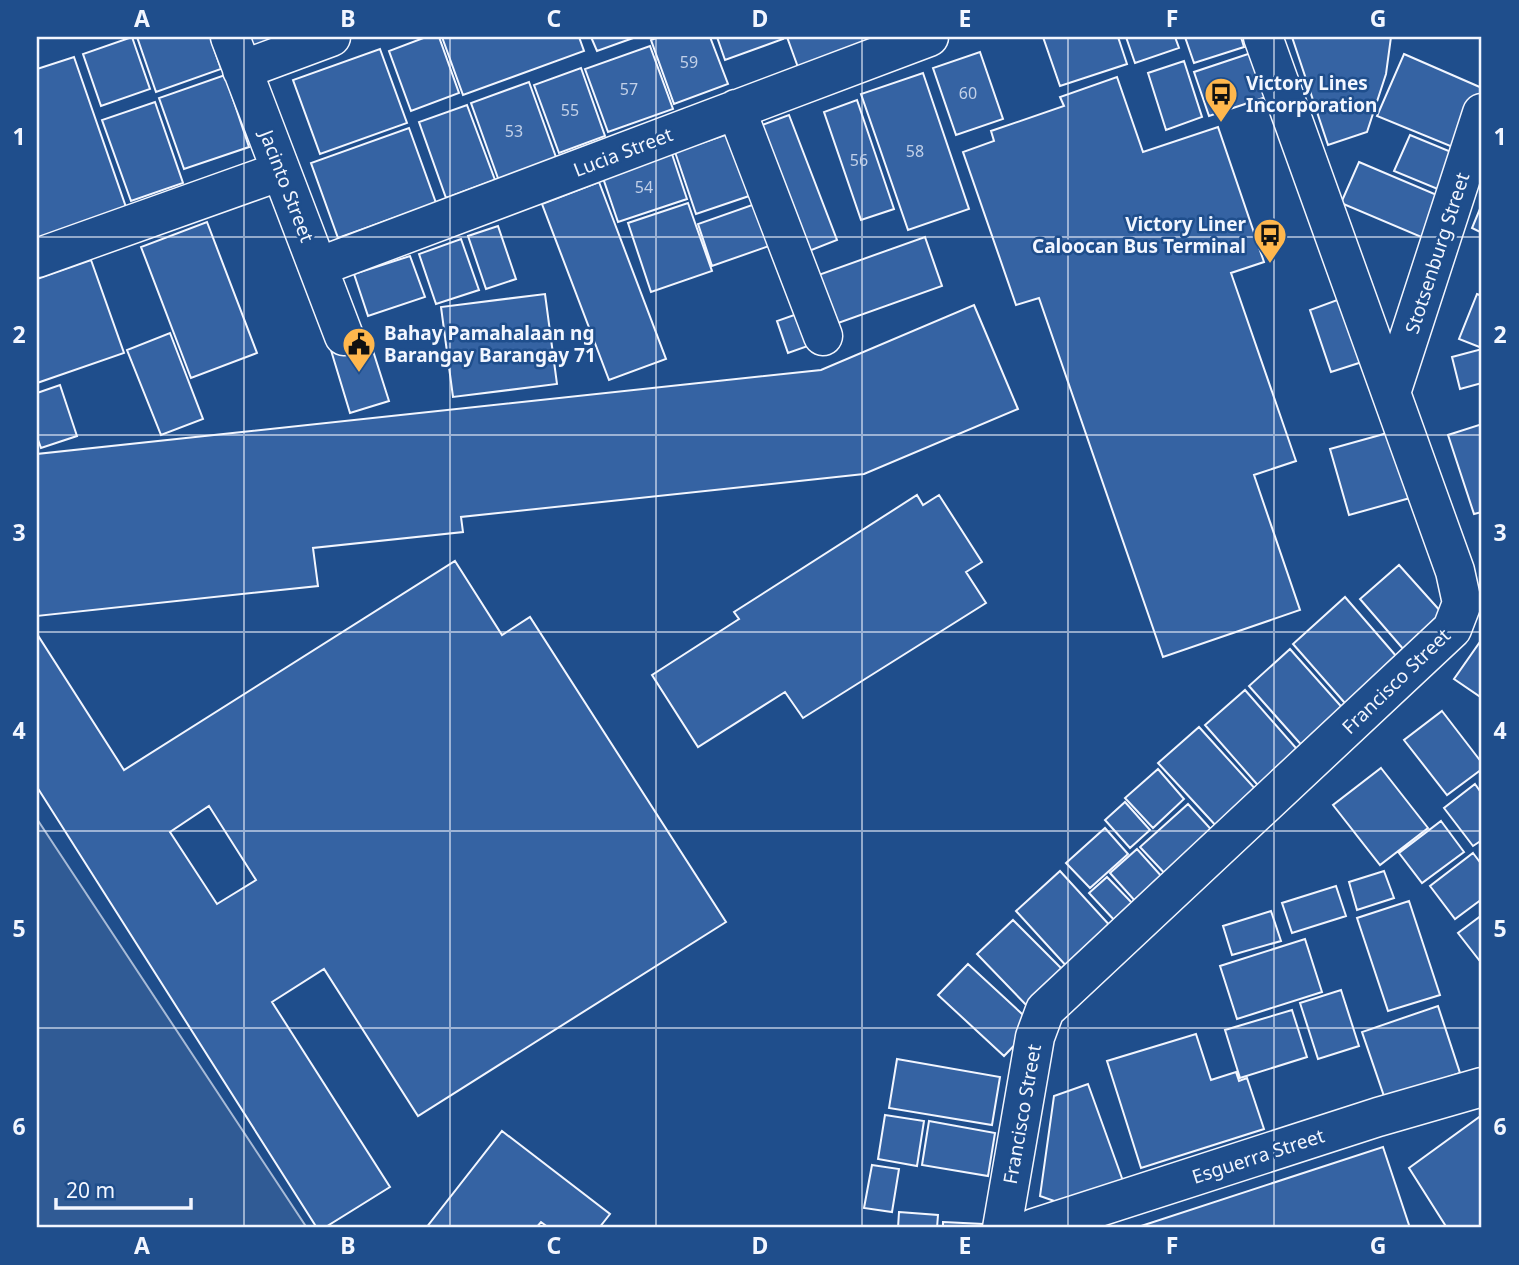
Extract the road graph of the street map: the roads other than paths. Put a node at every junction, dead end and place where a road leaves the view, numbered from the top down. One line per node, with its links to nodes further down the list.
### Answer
1 (331, 37): 4 (street)
2 (929, 37): 5 (street, Lucia Street)
3 (1263, 37): 12 (street, Francisco Street)
4 (236, 53): 7 (street, Jacinto Street)
5 (736, 109): 9 (street, Lucia Street); 11 (street)
6 (1482, 113): 12 (street, Stotsenburg Street)
7 (281, 171): 8 (street); 9 (street, Jacinto Street)
8 (37, 258)
9 (317, 267): 10 (street, Jacinto Street)
10 (344, 336)
11 (823, 336)
12 (1391, 393): 14 (street, Francisco Street)
13 (1482, 1087): 15 (street, Esguerra Street)
14 (1002, 1228)
15 (1034, 1228)

